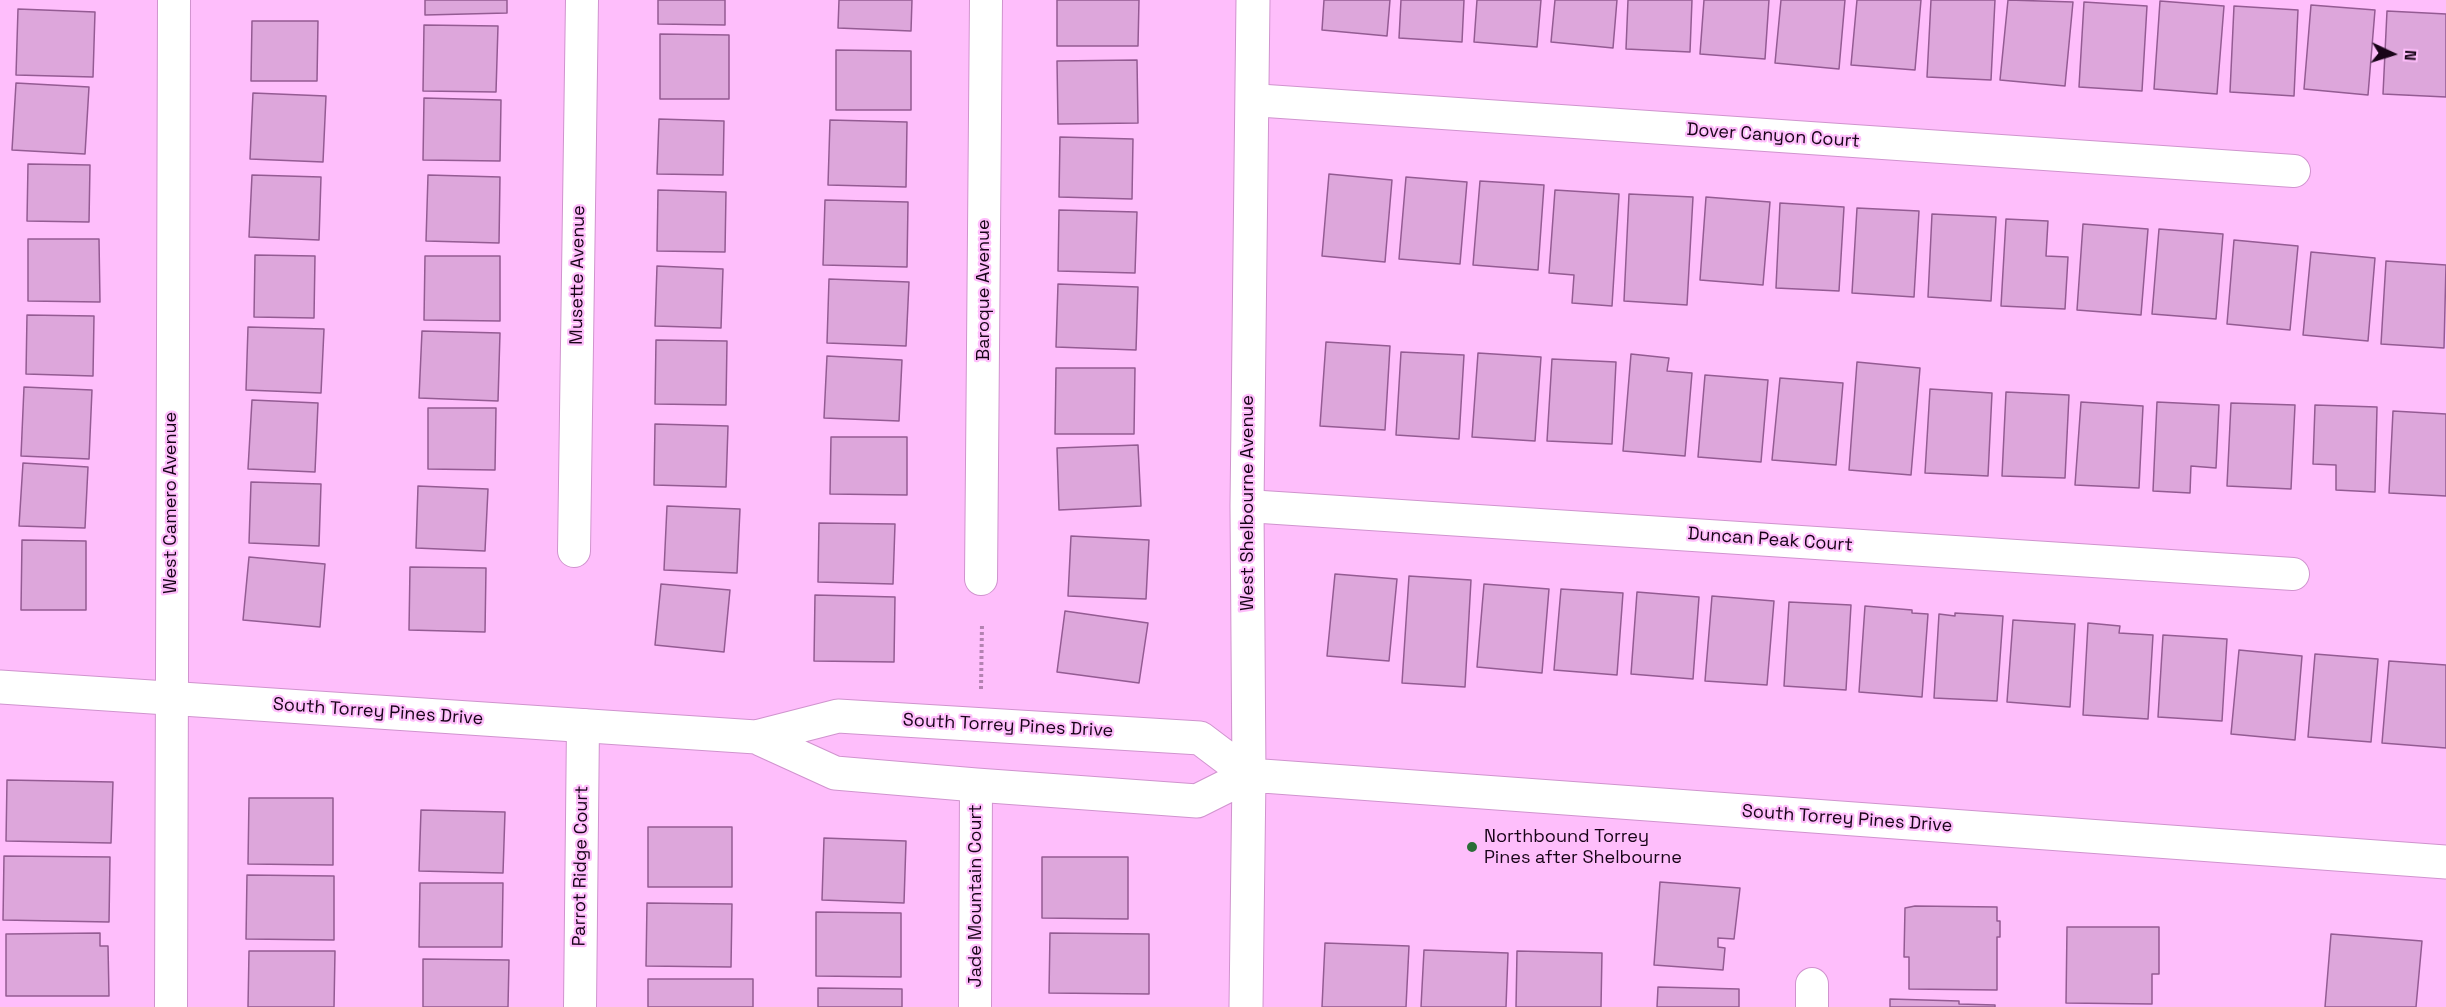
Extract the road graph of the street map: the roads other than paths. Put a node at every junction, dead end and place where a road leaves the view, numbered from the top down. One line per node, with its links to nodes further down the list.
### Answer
1 (174, 0): 12 (street, West Camero Avenue)
2 (582, 0): 8 (street, Musette Avenue)
3 (986, 0): 10 (street, Baroque Avenue)
4 (1253, 0): 5 (street, West Shelbourne Avenue)
5 (1252, 100): 6 (street, Dover Canyon Court); 7 (street, West Shelbourne Avenue)
6 (2294, 171)
7 (1246, 506): 9 (street, Duncan Peak Court); 15 (street, West Shelbourne Avenue)
8 (574, 551)
9 (2293, 574)
10 (981, 579)
11 (0, 687): 12 (street, South Torrey Pines Drive)
12 (170, 698): 13 (street, South Torrey Pines Drive); 18 (street, West Camero Avenue)
13 (583, 725): 14 (street, South Torrey Pines Drive); 19 (street, Parrot Ridge Court)
14 (756, 737): 15 (street, South Torrey Pines Drive); 16 (street, South Torrey Pines Drive)
15 (1249, 776): 16 (street, South Torrey Pines Drive); 17 (street, South Torrey Pines Drive); 21 (street, West Shelbourne Avenue)
16 (976, 785): 20 (street, Jade Mountain Court)
17 (2446, 862)
18 (171, 1007)
19 (580, 1007)
20 (975, 1007)
21 (1246, 1007)

